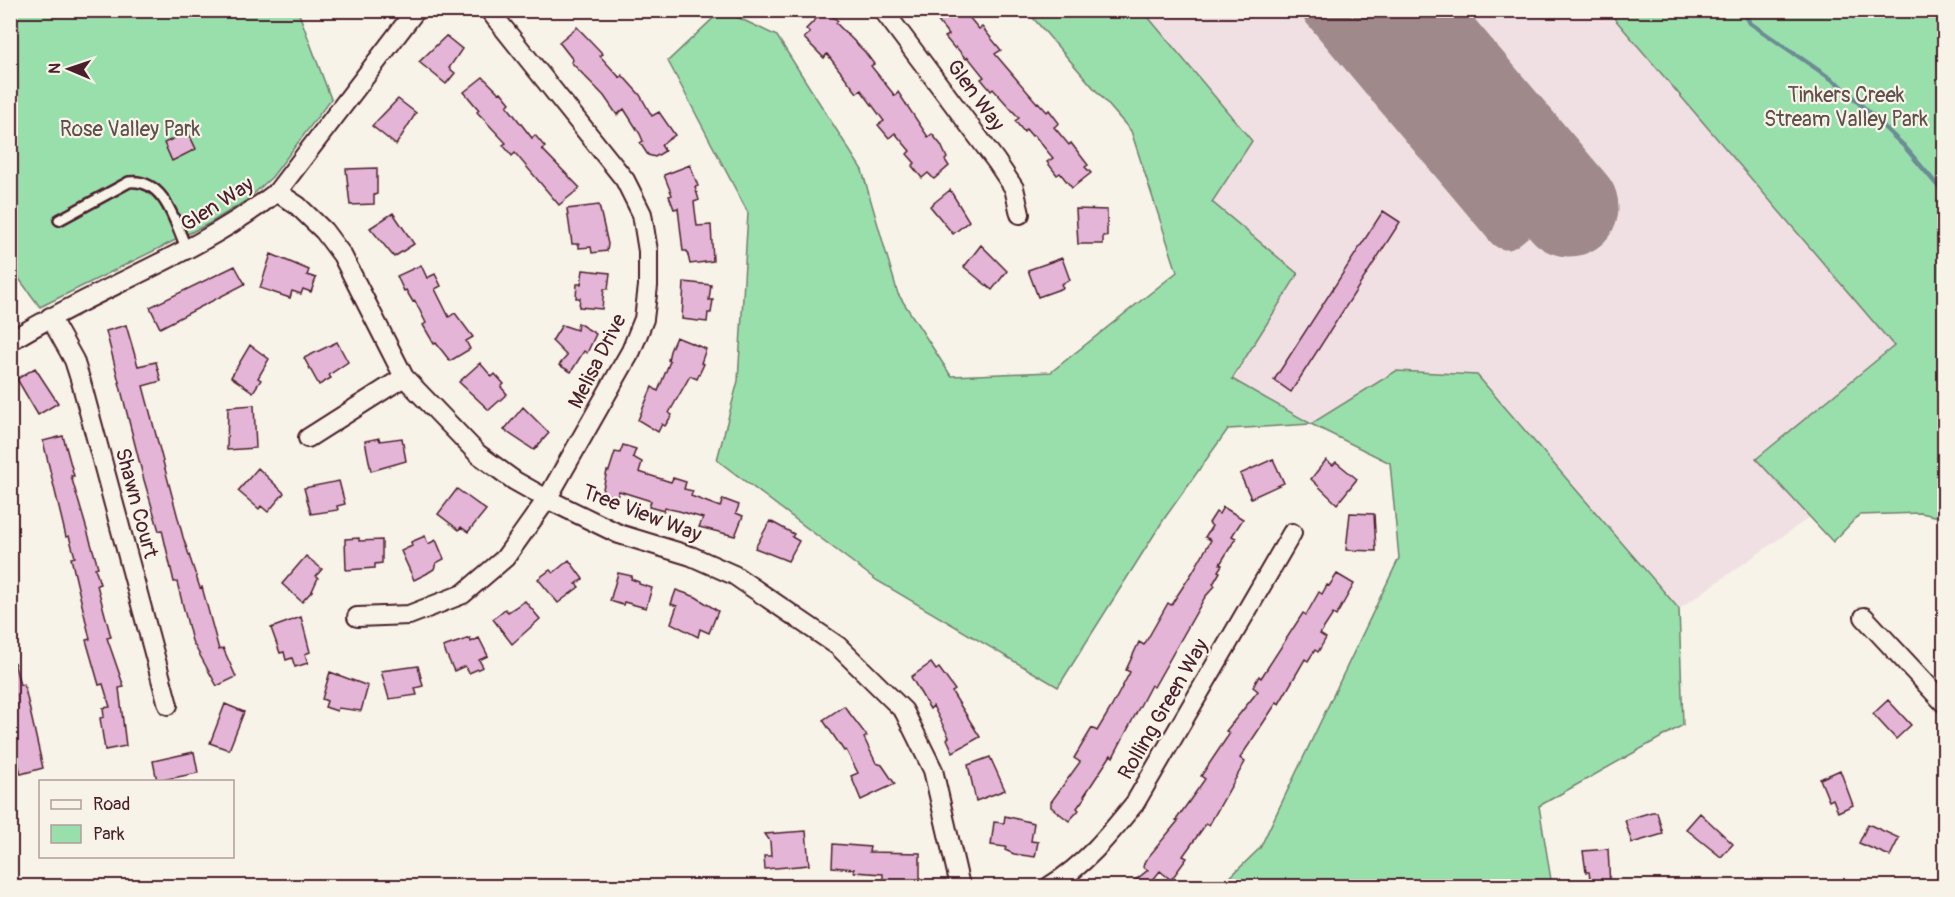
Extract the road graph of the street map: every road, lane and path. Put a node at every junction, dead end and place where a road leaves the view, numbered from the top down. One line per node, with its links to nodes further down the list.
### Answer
1 (416, 10): 4 (street, Glen Way)
2 (489, 10): 12 (street, Melisa Drive)
3 (883, 10): 5 (street, Glen Way)
4 (277, 192): 7 (street, Glen Way); 10 (street, Tree View Way)
5 (1020, 214)
6 (59, 220): 7 (lane)
7 (187, 250): 8 (street, Glen Way)
8 (50, 317): 9 (street, Glen Way); 17 (street, Shawn Court)
9 (10, 341)
10 (404, 377): 11 (street); 12 (street, Tree View Way)
11 (308, 438)
12 (547, 500): 14 (street, Melisa Drive); 18 (street, Tree View Way)
13 (1292, 533): 19 (street, Rolling Green Way)
14 (357, 617)
15 (1864, 617): 16 (street)
16 (1944, 703)
17 (168, 705)
18 (960, 886)
19 (1050, 886)

